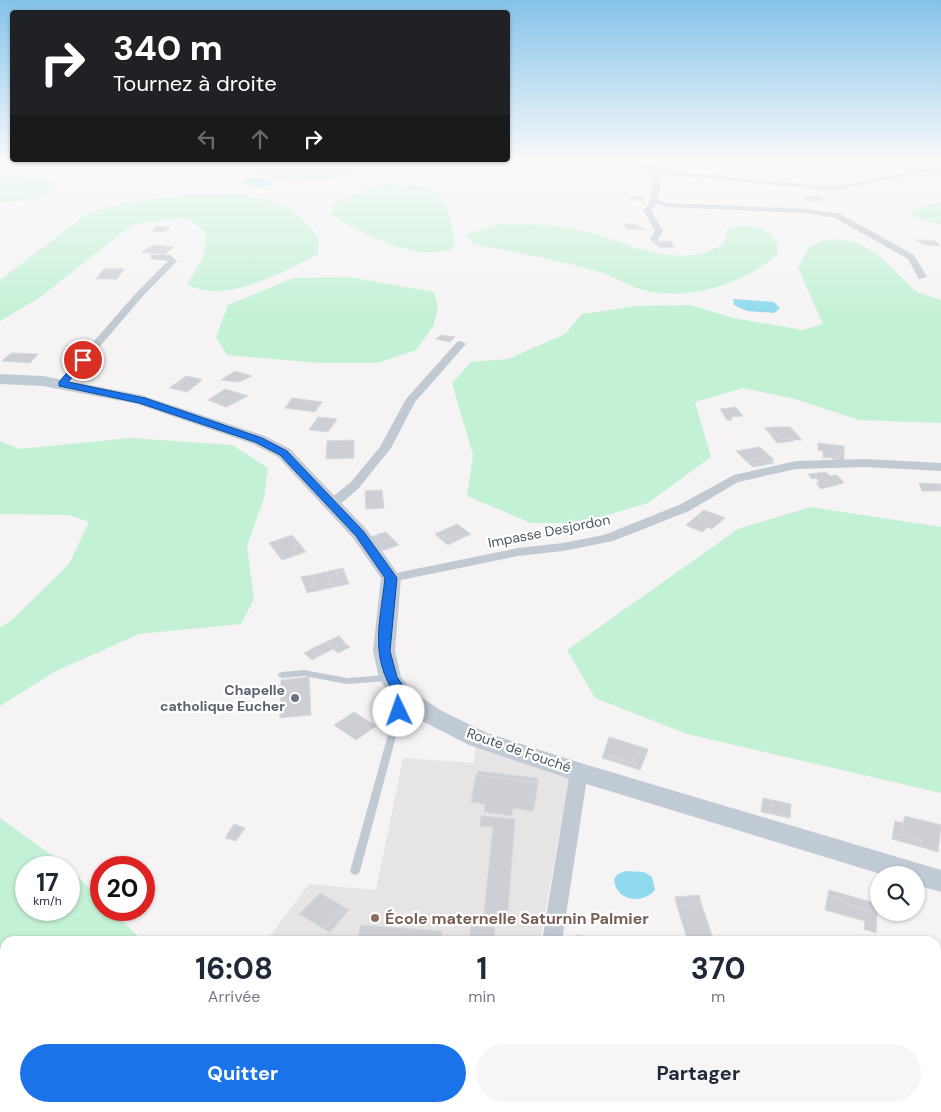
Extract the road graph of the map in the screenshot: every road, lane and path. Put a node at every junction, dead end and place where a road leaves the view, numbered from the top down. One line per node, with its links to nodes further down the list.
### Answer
1 (649, 213): 3 (street)
2 (819, 213): 5 (street)
3 (654, 239)
4 (154, 257): 8 (street)
5 (922, 277)
6 (461, 344): 10 (street)
7 (0, 379): 8 (main road)
8 (62, 384): 10 (main road)
9 (941, 467): 11 (street, Impasse Desjordon)
10 (332, 504): 11 (main road)
11 (391, 578): 13 (main road, Route de Fouché)
12 (282, 675): 13 (lane)
13 (390, 678): 14 (main road, Route de Fouché)
14 (403, 696): 15 (main road, Route de Fouché); 16 (lane)
15 (579, 772): 17 (main road, Route de Fouché); 18 (street)
16 (356, 872)
17 (941, 881)
18 (553, 936)

